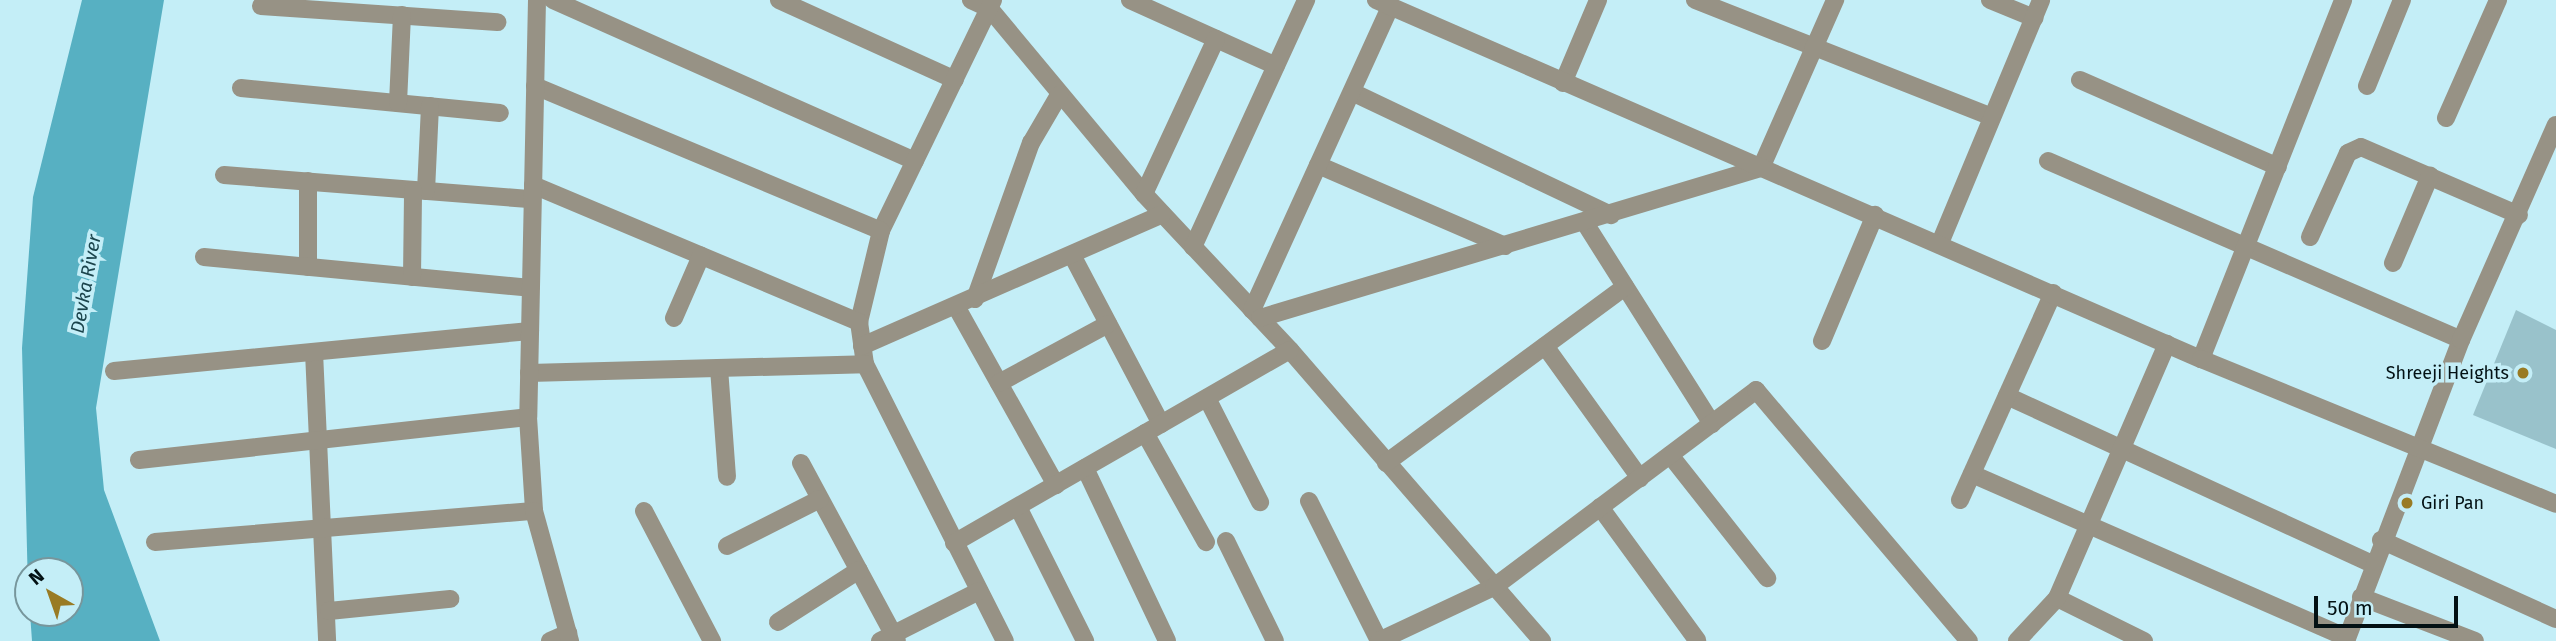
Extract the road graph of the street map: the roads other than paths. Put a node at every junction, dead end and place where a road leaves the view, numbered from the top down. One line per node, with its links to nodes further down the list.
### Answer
1 (537, 0): 27 (street)
2 (553, 0): 38 (street)
3 (779, 0): 24 (street)
4 (971, 0): 16 (street)
5 (1130, 0): 21 (street)
6 (1306, 0): 23 (street)
7 (1598, 0): 26 (street)
8 (1695, 0): 22 (street)
9 (1835, 0): 22 (street)
10 (1990, 0): 19 (street)
11 (2041, 0): 19 (street)
12 (2343, 0): 41 (street)
13 (2402, 0): 28 (street)
14 (2498, 0): 36 (street)
15 (1383, 3): 26 (street); 30 (street)
16 (992, 4): 24 (street); 31 (street)
17 (261, 6): 18 (street)
18 (402, 15): 20 (street); 32 (street)
19 (2034, 18): 35 (street)
20 (497, 22)
21 (1216, 40): 23 (street); 48 (street)
22 (1814, 47): 35 (street); 42 (street)
23 (1276, 66): 58 (street)
24 (955, 79): 38 (street)
25 (2080, 80): 41 (street)
26 (1563, 83): 42 (street)
27 (535, 86): 47 (street); 54 (street)
28 (2367, 86)
29 (242, 88): 32 (street)
30 (1352, 92): 40 (street); 50 (street)
31 (1059, 95): 48 (street); 69 (street)
32 (398, 103): 33 (street)
33 (430, 106): 34 (street); 46 (street)
34 (500, 113)
35 (1992, 117): 56 (street)
36 (2446, 118)
37 (2556, 125): 52 (street)
38 (915, 161): 54 (street)
39 (2048, 161): 59 (street)
40 (1318, 165): 57 (street); 71 (street)
41 (2277, 167): 59 (street)
42 (1761, 168): 50 (street); 51 (street)
43 (224, 175): 45 (street)
44 (2430, 176): 52 (street); 55 (street); 63 (street)
45 (308, 181): 46 (street); 64 (street)
46 (419, 190): 47 (street); 65 (street)
47 (533, 192): 60 (street); 67 (street)
48 (1144, 194): 49 (street)
49 (1161, 214): 58 (street); 61 (street)
50 (1611, 215): 53 (street)
51 (1875, 215): 56 (street); 77 (street)
52 (2519, 215): 76 (street)
53 (1585, 223): 57 (street); 66 (street)
54 (881, 231): 73 (street)
55 (2310, 237)
56 (1940, 243): 68 (street)
57 (1505, 246): 71 (street)
58 (1193, 247): 71 (street)
59 (2246, 247): 76 (street); 83 (street)
60 (701, 256): 72 (street); 73 (street)
61 (1072, 256): 69 (street); 74 (street)
62 (204, 257): 64 (street)
63 (2393, 263)
64 (308, 267): 65 (street)
65 (412, 276): 67 (street)
66 (1625, 287): 79 (street); 92 (street)
67 (531, 288): 75 (street)
68 (2053, 293): 78 (street); 88 (street)
69 (975, 299): 70 (street)
70 (957, 308): 82 (street); 87 (street)
71 (1256, 314): 80 (street)
72 (674, 318)
73 (859, 322): 82 (street)
74 (1108, 324): 87 (street); 91 (street)
75 (530, 331): 81 (street); 86 (street)
76 (2461, 340): 95 (street)
77 (1822, 341)
78 (2167, 344): 83 (street); 96 (street)
79 (1545, 346): 100 (street); 104 (street)
80 (1290, 350): 89 (street); 100 (street)
81 (314, 352): 85 (street); 94 (street)
82 (864, 355): 84 (street); 121 (street)
83 (2201, 359): 95 (street)
84 (719, 368): 86 (street); 103 (street)
85 (114, 371)
86 (529, 373): 90 (street)
87 (999, 383): 105 (street)
88 (2007, 396): 96 (street); 102 (street)
89 (1207, 398): 91 (street); 109 (street)
90 (528, 417): 94 (street); 113 (street)
91 (1161, 424): 93 (street)
92 (1712, 424): 97 (street); 147 (street)
93 (1145, 433): 101 (street); 118 (street)
94 (319, 440): 98 (street); 116 (street)
95 (2419, 447): 110 (street); 117 (street)
96 (2123, 449): 115 (street); 123 (street)
97 (1670, 455): 104 (street); 125 (street)
98 (139, 460)
99 (801, 463): 106 (street)
100 (1386, 463): 126 (street)
101 (1085, 468): 105 (street); 143 (street)
102 (1972, 474): 107 (street); 115 (street)
103 (727, 477)
104 (1640, 478): 112 (street)
105 (1056, 485): 111 (street)
106 (820, 499): 122 (street); 124 (street)
107 (1960, 500)
108 (1309, 501): 145 (street)
109 (1260, 502)
110 (2556, 505)
111 (1018, 507): 121 (street); 142 (street)
112 (1600, 507): 126 (street); 137 (street)
113 (534, 511): 116 (street); 134 (street)
114 (644, 511): 140 (street)
115 (2087, 524): 128 (street); 136 (street)
116 (324, 528): 120 (street); 131 (street)
117 (2381, 540): 123 (street); 132 (street)
118 (1206, 541)
119 (1226, 541): 144 (street)
120 (155, 542)
121 (954, 543): 127 (street)
122 (727, 545)
123 (2373, 564): 129 (street)
124 (859, 570): 133 (street); 135 (street)
125 (1767, 578)
126 (1494, 587): 145 (street); 146 (street)
127 (979, 591): 135 (street); 141 (street)
128 (2057, 597): 148 (street); 149 (street)
129 (2361, 597): 136 (street); 150 (street)
130 (450, 599): 131 (street)
131 (329, 611): 138 (street)
132 (2556, 619)
133 (778, 622)
134 (569, 637): 139 (street)
135 (890, 639)
136 (2347, 639)
137 (1697, 640)
138 (327, 641)
139 (550, 641)
140 (712, 641)
141 (1005, 641)
142 (1085, 641)
143 (1167, 641)
144 (1275, 641)
145 (1379, 641)
146 (1542, 641)
147 (1969, 641)
148 (2017, 641)
149 (2144, 641)
150 (2475, 641)

